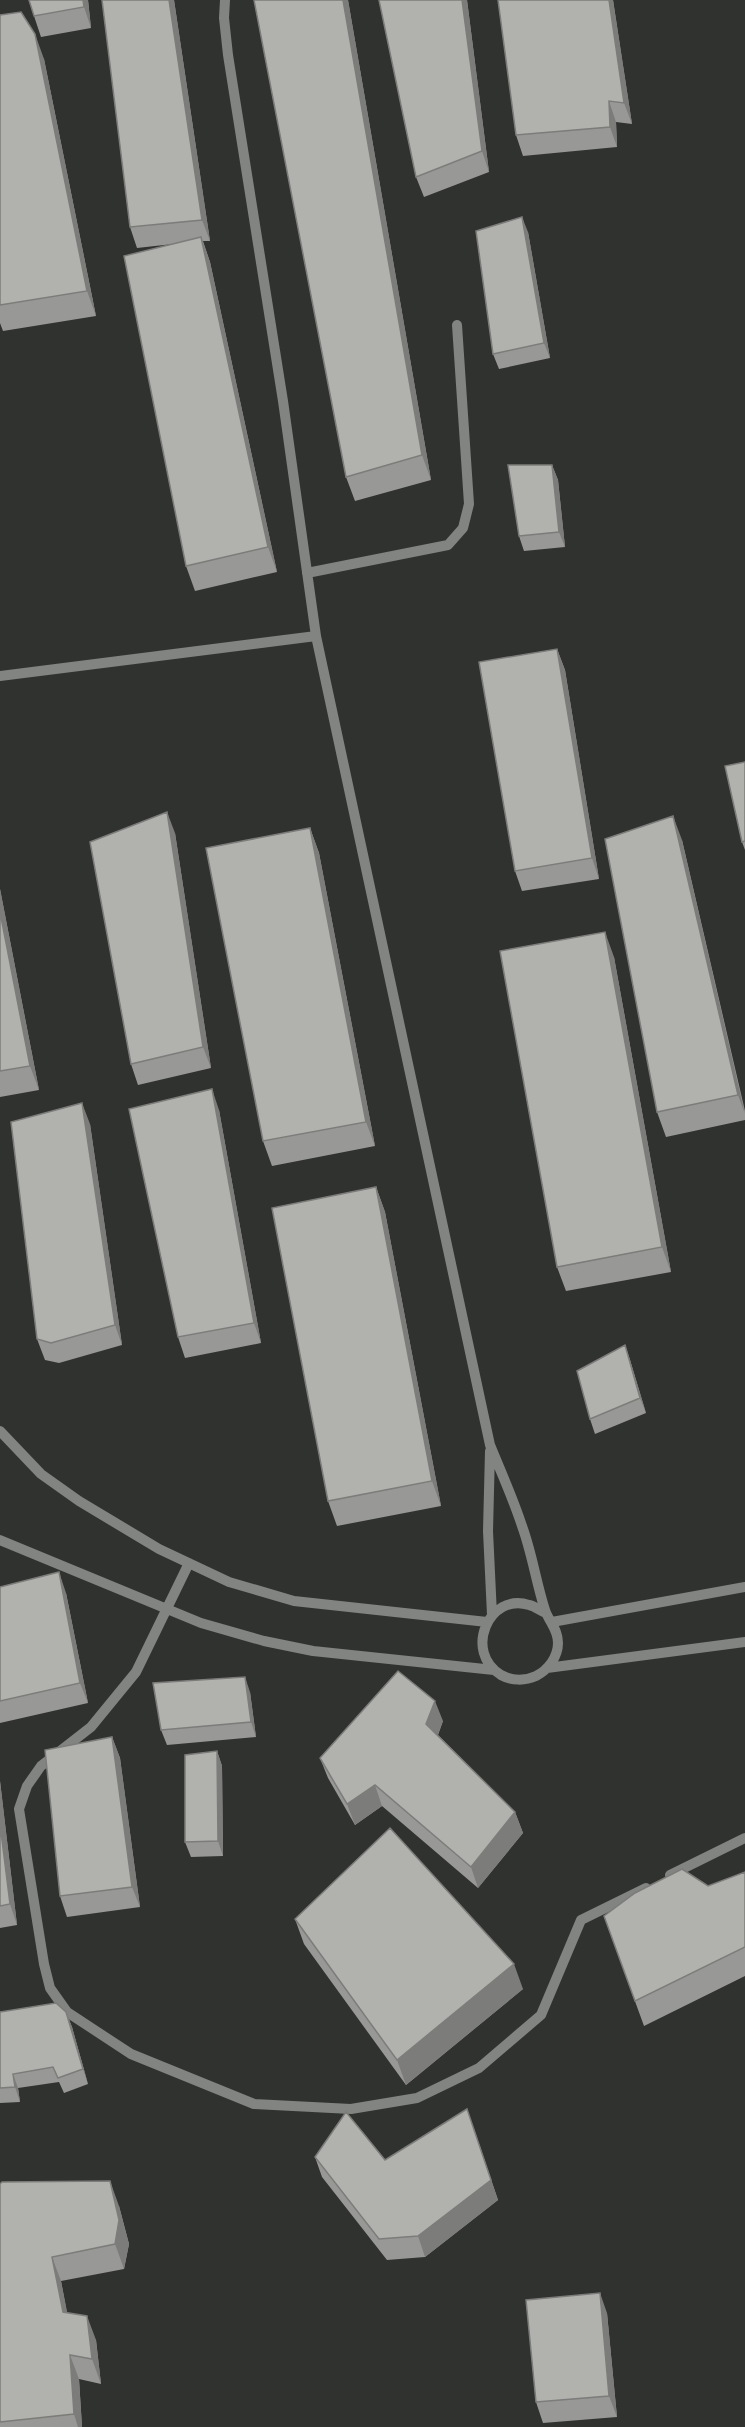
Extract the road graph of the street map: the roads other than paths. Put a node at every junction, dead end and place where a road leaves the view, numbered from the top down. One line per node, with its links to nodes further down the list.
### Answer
1 (225, 0): 3 (street)
2 (457, 325): 3 (street)
3 (307, 573): 4 (street)
4 (316, 636): 5 (street); 7 (street)
5 (0, 676)
6 (0, 1431): 9 (street)
7 (490, 1445): 12 (street); 13 (street)
8 (0, 1540): 11 (street)
9 (189, 1563): 11 (street); 13 (street)
10 (745, 1587): 12 (street)
11 (168, 1609): 16 (street); 17 (street)
12 (549, 1618): 13 (street); 15 (street)
13 (489, 1619): 16 (street)
14 (745, 1642): 15 (street)
15 (547, 1668): 16 (street)
16 (494, 1670)
17 (745, 1838)

